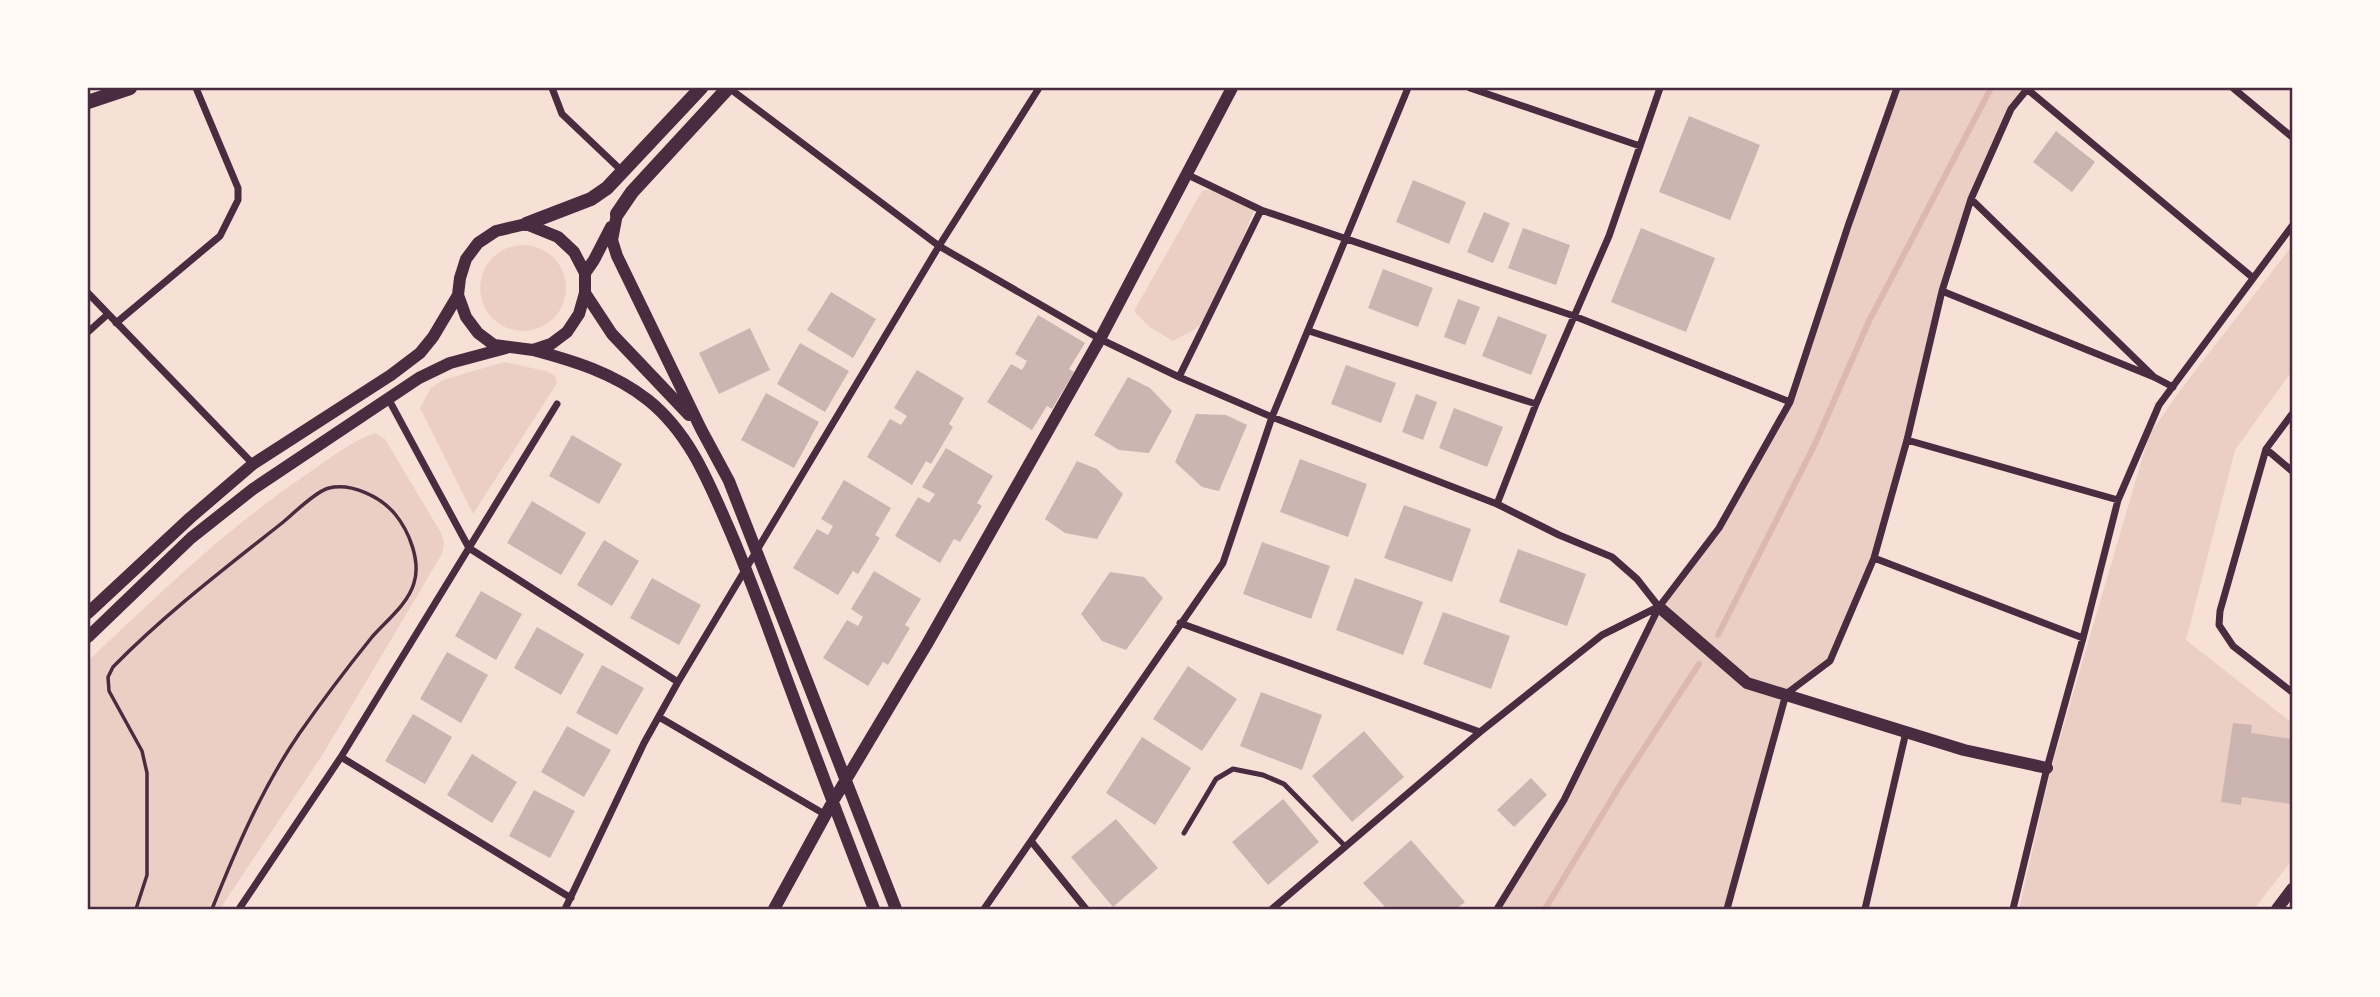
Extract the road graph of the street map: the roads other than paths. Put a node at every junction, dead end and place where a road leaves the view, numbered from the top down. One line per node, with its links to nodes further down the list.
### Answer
1 (130, 88): 14 (main road)
2 (196, 88): 34 (street)
3 (552, 88): 17 (street)
4 (701, 88): 17 (main road)
5 (729, 88): 21 (main road); 25 (street)
6 (1039, 88): 25 (street)
7 (1232, 88): 18 (street)
8 (1408, 88): 24 (street)
9 (1470, 88): 16 (street)
10 (1660, 88): 16 (street)
11 (1897, 88): 44 (street)
12 (2027, 88): 19 (street); 27 (street)
13 (2233, 88): 15 (street)
14 (88, 102)
15 (2292, 137)
16 (1640, 146): 33 (street)
17 (622, 172): 22 (main road)
18 (1185, 174): 20 (street); 37 (street)
19 (1971, 199): 28 (street); 41 (street)
20 (1261, 210): 24 (street); 40 (street)
21 (617, 214): 26 (street); 49 (street)
22 (526, 224): 26 (street); 31 (street)
23 (2292, 226): 27 (street)
24 (1347, 238): 33 (street); 35 (street)
25 (939, 246): 37 (street); 57 (street)
26 (585, 273): 30 (street)
27 (2252, 277): 42 (street)
28 (1942, 291): 41 (street); 50 (street)
29 (88, 293): 32 (street)
30 (585, 293): 39 (street); 49 (street)
31 (458, 295): 38 (street); 52 (street)
32 (108, 314): 34 (street); 36 (street)
33 (1574, 316): 44 (street); 46 (street)
34 (116, 323): 52 (street)
35 (1309, 331): 46 (street); 48 (street)
36 (88, 332)
37 (1100, 339): 40 (street); 73 (street)
38 (510, 347): 39 (street); 43 (street)
39 (533, 350): 59 (street)
40 (1179, 377): 48 (street)
41 (2154, 377): 42 (street)
42 (2173, 387): 54 (street)
43 (389, 400): 56 (street); 63 (street)
44 (1790, 402): 60 (street)
45 (557, 404): 56 (street)
46 (1536, 404): 55 (street)
47 (2292, 414): 51 (street)
48 (1272, 417): 55 (street); 62 (street)
49 (701, 429): 57 (street)
50 (1907, 440): 54 (street); 58 (street)
51 (2266, 449): 53 (street); 66 (street)
52 (253, 464): 61 (street)
53 (2292, 471)
54 (2118, 500): 64 (street)
55 (1497, 504): 60 (street)
56 (469, 548): 65 (street); 71 (street)
57 (757, 551): 59 (street); 73 (street)
58 (1874, 558): 64 (street); 67 (street)
59 (746, 568): 65 (street); 74 (street)
60 (1658, 607): 67 (street); 69 (street); 88 (street)
61 (88, 613)
62 (1180, 623): 69 (street); 76 (street)
63 (88, 637)
64 (2083, 638): 72 (street)
65 (678, 682): 68 (street)
66 (2292, 692)
67 (1786, 694): 70 (street); 89 (street)
68 (659, 717): 74 (street); 79 (street)
69 (1480, 732): 77 (street)
70 (1906, 732): 72 (street); 90 (street)
71 (341, 757): 79 (street); 80 (street)
72 (2047, 768): 91 (street)
73 (847, 779): 74 (street); 84 (street)
74 (829, 809): 82 (street); 83 (street)
75 (1184, 833): 77 (lane)
76 (1031, 841): 85 (street); 86 (street)
77 (1346, 847): 87 (street)
78 (2292, 889): 92 (street)
79 (571, 898): 81 (street)
80 (239, 909)
81 (565, 909)
82 (774, 909)
83 (874, 909)
84 (896, 909)
85 (984, 909)
86 (1086, 909)
87 (1272, 909)
88 (1497, 909)
89 (1727, 909)
90 (1864, 909)
91 (2013, 909)
92 (2279, 909)

